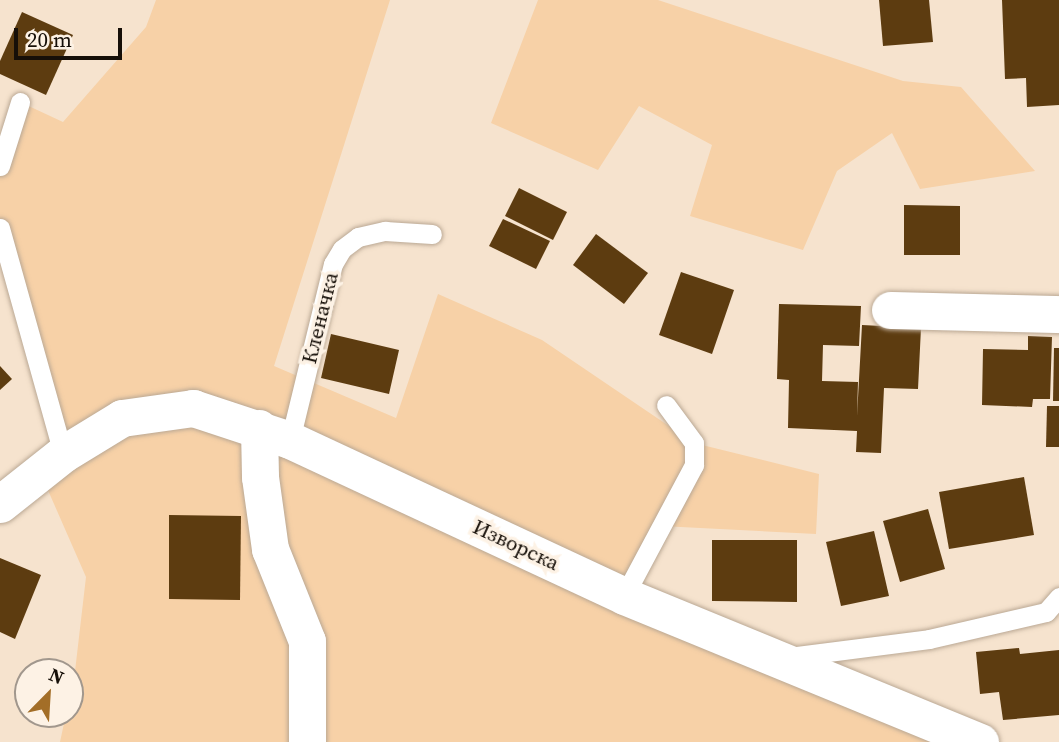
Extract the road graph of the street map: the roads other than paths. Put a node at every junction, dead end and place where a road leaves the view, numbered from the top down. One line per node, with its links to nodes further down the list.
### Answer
1 (20, 102): 2 (lane)
2 (0, 166)
3 (0, 228): 9 (lane)
4 (432, 234): 8 (lane, Кленачка)
5 (890, 310): 6 (street)
6 (1059, 314)
7 (666, 405): 11 (lane)
8 (275, 434): 9 (street); 11 (street, Изворска); 14 (street)
9 (63, 454): 10 (street)
10 (0, 504)
11 (624, 596): 13 (street, Изворска)
12 (1059, 597): 13 (lane)
13 (775, 659): 15 (street, Изворска)
14 (307, 742)
15 (981, 742)

